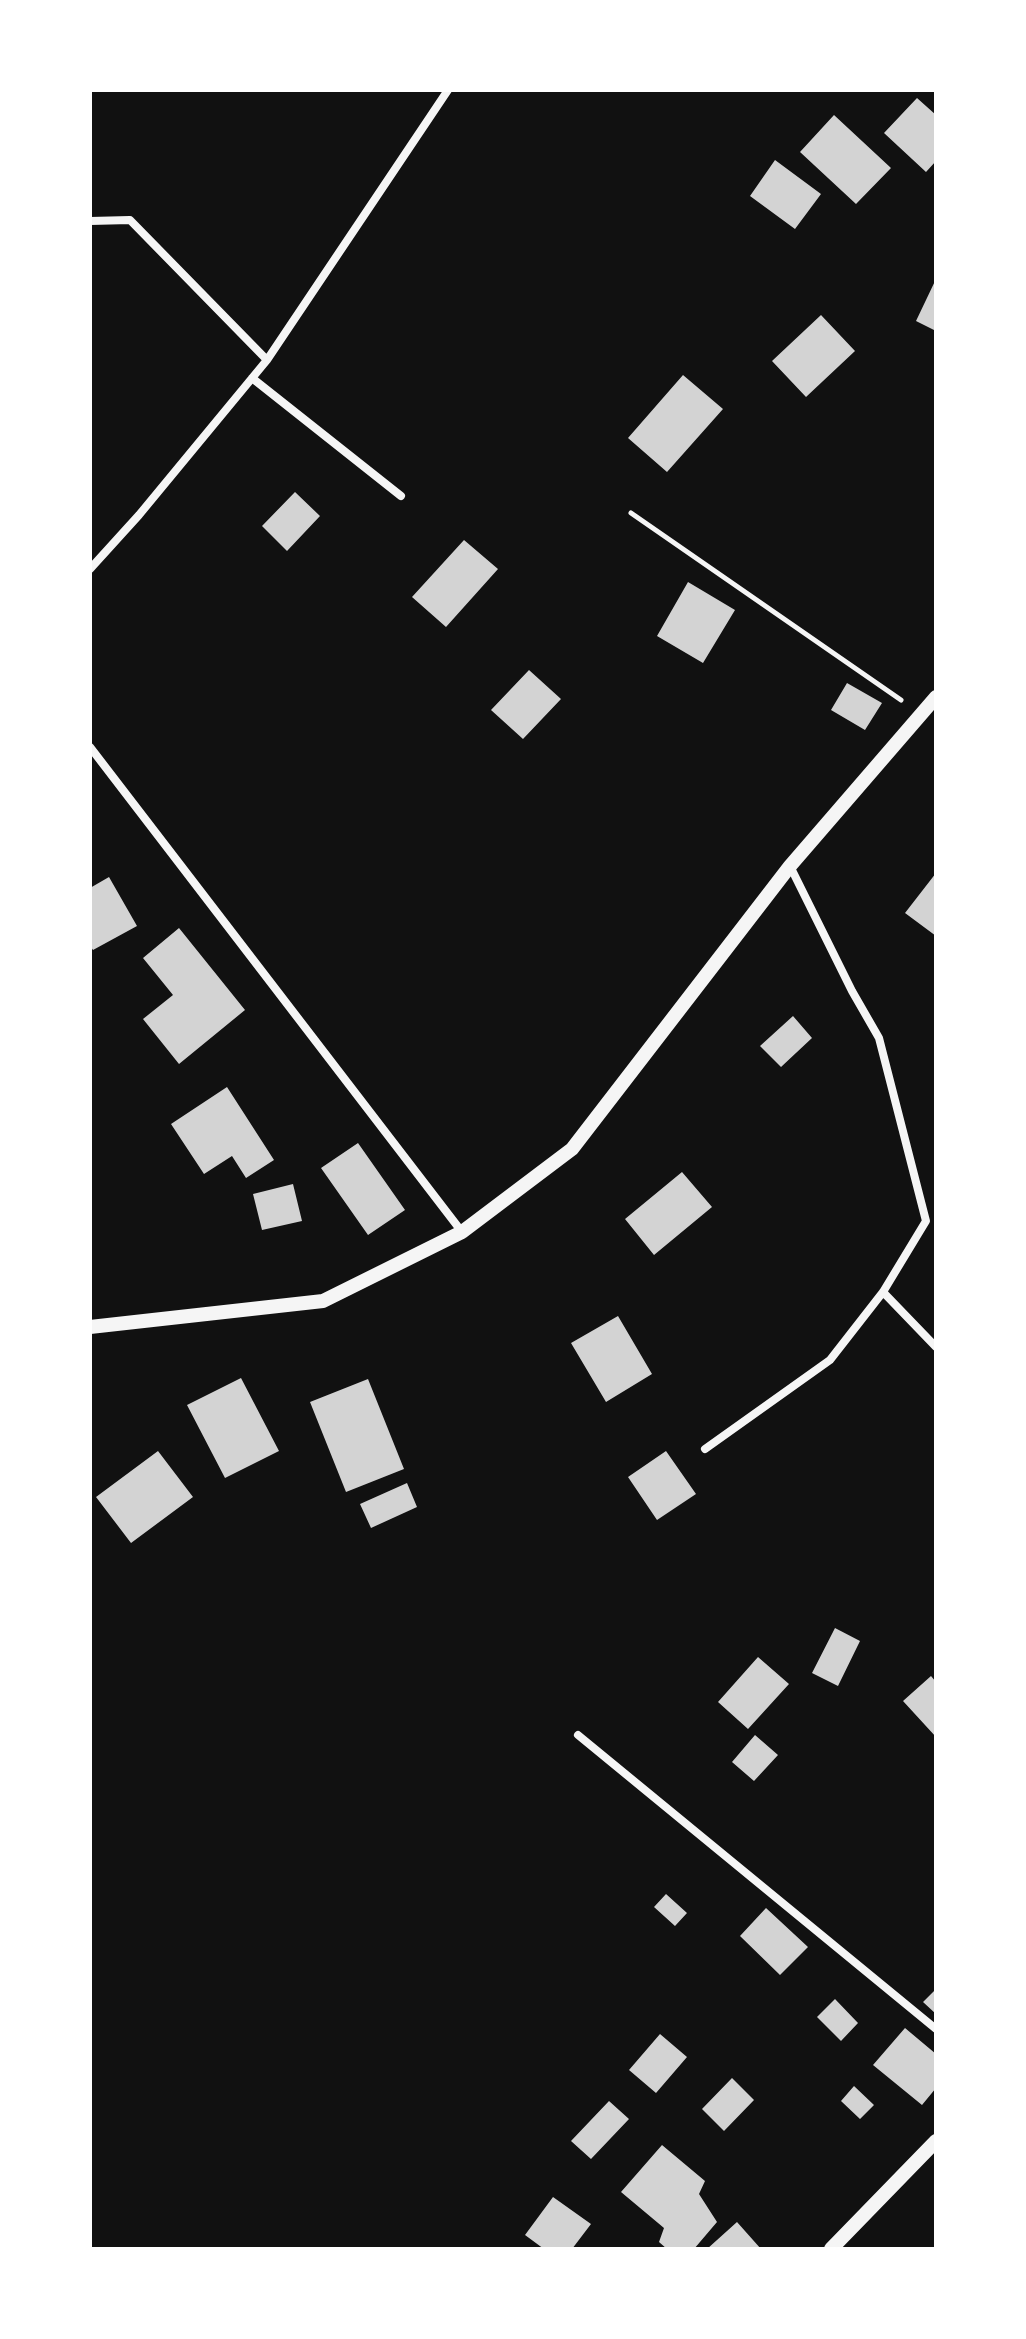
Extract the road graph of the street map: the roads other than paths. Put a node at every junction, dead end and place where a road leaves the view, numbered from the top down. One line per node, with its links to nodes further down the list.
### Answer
1 (448, 90): 3 (street)
2 (90, 221): 3 (street)
3 (267, 360): 4 (street)
4 (252, 378): 5 (street); 6 (street)
5 (401, 496)
6 (90, 569)
7 (936, 697): 9 (street)
8 (90, 747): 10 (street)
9 (790, 866): 10 (street); 11 (street)
10 (462, 1232): 12 (street)
11 (883, 1292): 13 (street); 14 (street)
12 (90, 1327)
13 (936, 1347)
14 (705, 1449)
15 (578, 1735): 16 (street)
16 (936, 2029)
17 (936, 2141): 18 (street)
18 (831, 2249)

